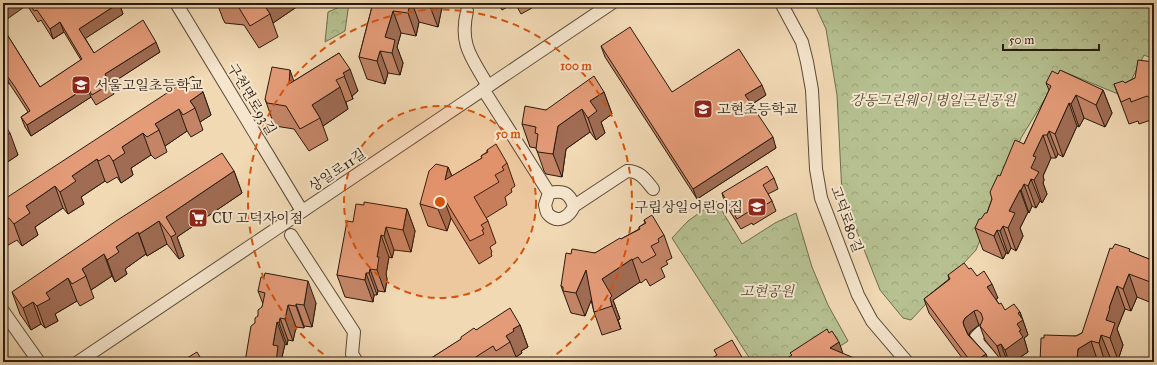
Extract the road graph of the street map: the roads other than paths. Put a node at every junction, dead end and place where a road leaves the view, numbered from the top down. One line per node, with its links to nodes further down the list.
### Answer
1 (176, 3): 9 (street, 구천면로93길)
2 (612, 3): 5 (street, 상일로11길)
3 (780, 3): 16 (street, 고덕로80길)
4 (468, 11): 5 (street)
5 (485, 88): 7 (street); 9 (street, 상일로11길)
6 (653, 189): 8 (street)
7 (549, 193): 8 (street); 8 (street)
8 (574, 206)
9 (302, 211): 14 (street, 상일로11길)
10 (291, 235): 15 (street)
11 (3, 311): 13 (street)
12 (981, 332): 17 (street)
13 (39, 362)
14 (78, 362)
15 (357, 362)
16 (907, 362)
17 (995, 362)

